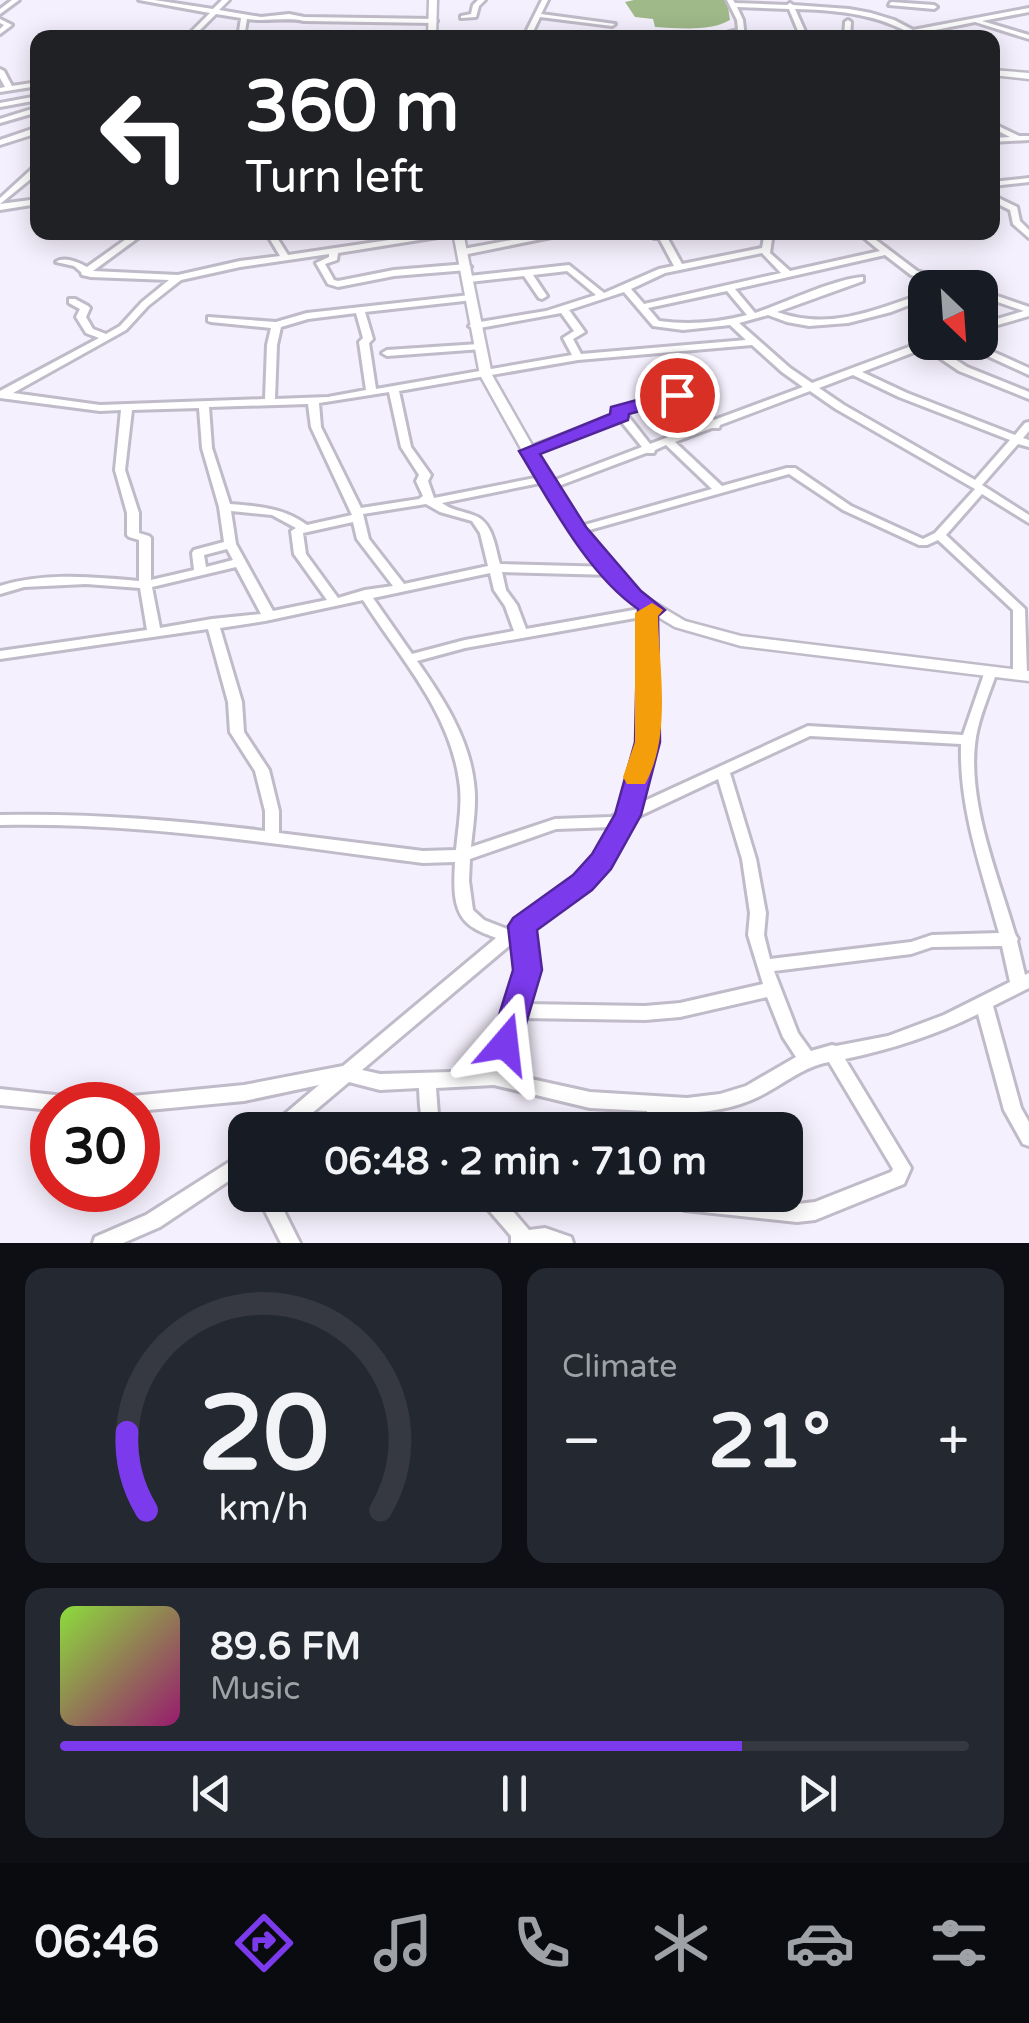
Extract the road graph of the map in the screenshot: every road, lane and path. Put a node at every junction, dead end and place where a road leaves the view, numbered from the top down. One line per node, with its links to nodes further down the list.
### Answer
1 (16, 0): 19 (street)
2 (142, 0): 18 (street)
3 (226, 0): 18 (street)
4 (433, 0): 25 (street)
5 (482, 0): 23 (street)
6 (545, 0): 22 (street)
7 (804, 0): 14 (street)
8 (838, 0): 15 (street)
9 (924, 0): 16 (street)
10 (732, 2): 12 (street); 34 (street)
11 (892, 2): 16 (street); 20 (street)
12 (773, 3): 13 (street)
13 (790, 5): 14 (street); 35 (street)
14 (819, 6): 15 (street)
15 (849, 7): 20 (street)
16 (934, 7): 29 (street)
17 (1029, 10): 26 (street)
18 (212, 11): 21 (street); 30 (street)
19 (0, 12)
20 (872, 12): 37 (street)
21 (247, 14): 25 (street); 31 (street)
22 (537, 15): 28 (street); 33 (street)
23 (462, 17)
24 (0, 21): 38 (street)
25 (434, 21): 32 (street)
26 (976, 21): 29 (street); 39 (street)
27 (848, 22): 36 (street)
28 (612, 24)
29 (934, 28): 37 (street)
30 (195, 30)
31 (242, 30)
32 (433, 30)
33 (530, 30)
34 (741, 30)
35 (801, 30)
36 (848, 30)
37 (914, 30)
38 (0, 32)
39 (1029, 37)
40 (0, 71): 44 (street)
41 (1000, 73): 42 (street)
42 (1029, 76)
43 (30, 84): 44 (street)
44 (4, 88)
45 (30, 99): 46 (street)
46 (0, 105)
47 (30, 112): 48 (street)
48 (0, 121)
49 (1000, 128): 51 (street)
50 (30, 133): 52 (street)
51 (1024, 138)
52 (0, 143)
53 (30, 176): 60 (street)
54 (1000, 180): 57 (street)
55 (1029, 180): 57 (street)
56 (1000, 183): 57 (street)
57 (1005, 183)
58 (30, 202): 60 (street)
59 (1000, 202): 61 (street)
60 (0, 204)
61 (1029, 235)
62 (130, 240): 78 (street)
63 (274, 240): 73 (street)
64 (400, 240): 71 (street)
65 (461, 240): 75 (street)
66 (547, 240): 75 (street)
67 (661, 240): 76 (street)
68 (767, 240): 70 (street)
69 (871, 240): 72 (street)
70 (765, 250): 76 (street); 80 (street)
71 (333, 251): 73 (street); 75 (street)
72 (887, 252): 77 (street); 80 (street)
73 (285, 257): 81 (street)
74 (60, 262): 78 (street)
75 (466, 266): 79 (street); 87 (street)
76 (679, 266): 84 (street)
77 (911, 270)
78 (84, 272): 81 (street)
79 (527, 273): 85 (street); 86 (street)
80 (788, 274): 83 (street)
81 (178, 278): 102 (street)
82 (860, 279): 95 (street)
83 (728, 286): 91 (street); 96 (street)
84 (626, 288): 86 (street); 91 (street)
85 (542, 296)
86 (602, 296): 92 (street)
87 (470, 298): 94 (street); 101 (street)
88 (72, 300): 102 (street)
89 (998, 300): 93 (street)
90 (908, 302): 95 (street)
91 (641, 307): 99 (street)
92 (563, 309): 101 (street); 107 (street)
93 (1029, 311): 98 (street)
94 (360, 312): 100 (street); 116 (street)
95 (771, 313): 96 (street)
96 (753, 316): 99 (street)
97 (210, 319): 100 (street)
98 (998, 321)
99 (732, 322): 103 (street)
100 (277, 324): 121 (street)
101 (474, 326): 104 (street)
102 (106, 337): 117 (street)
103 (755, 342): 107 (street); 115 (street)
104 (479, 347): 106 (street); 112 (street)
105 (908, 351): 110 (street)
106 (387, 352)
107 (578, 358): 112 (street)
108 (998, 358): 111 (street)
109 (951, 360): 119 (street)
110 (858, 372): 115 (street); 127 (street)
111 (1029, 372)
112 (486, 375): 114 (street); 129 (street)
113 (661, 382): 118 (street)
114 (394, 390): 116 (street); 134 (street)
115 (812, 390): 126 (street); 132 (street)
116 (371, 393): 120 (street)
117 (1, 395): 123 (street)
118 (677, 395): 124 (street); 126 (street)
119 (1029, 396)
120 (314, 400): 121 (street); 136 (street)
121 (270, 401): 122 (street)
122 (204, 405): 123 (street); 135 (street)
123 (128, 407): 146 (street)
124 (621, 416): 129 (street); 130 (street)
125 (1029, 425): 127 (street)
126 (715, 426): 128 (street)
127 (1023, 441): 132 (street)
128 (670, 443): 130 (street); 133 (street)
129 (529, 451): 131 (street)
130 (650, 451): 131 (street)
131 (547, 482): 134 (street); 139 (street)
132 (978, 487): 137 (street); 140 (street)
133 (721, 491): 139 (street); 140 (street)
134 (428, 502): 136 (street); 143 (street)
135 (225, 507): 138 (street); 141 (street)
136 (357, 515): 138 (street); 147 (street)
137 (1029, 520)
138 (302, 527): 150 (street)
139 (578, 530): 144 (street)
140 (939, 534): 159 (street)
141 (230, 544): 142 (street); 145 (street)
142 (238, 563): 145 (street); 152 (street)
143 (495, 568): 144 (street); 147 (street); 155 (street)
144 (612, 570): 151 (street)
145 (200, 571): 146 (street)
146 (145, 585): 148 (street); 154 (street)
147 (399, 586): 149 (street)
148 (0, 590)
149 (365, 594): 150 (street); 157 (street)
150 (335, 602): 152 (street)
151 (650, 611): 155 (street); 158 (street); 162 (street)
152 (269, 616): 153 (street)
153 (212, 622): 154 (street); 164 (street)
154 (154, 632): 156 (street)
155 (521, 633): 157 (street)
156 (0, 655)
157 (410, 659): 165 (street)
158 (991, 671): 159 (street); 160 (street)
159 (1024, 675)
160 (968, 740): 161 (street); 167 (street)
161 (723, 773): 162 (street); 168 (street)
162 (628, 815): 165 (street); 166 (street)
163 (0, 820): 164 (street)
164 (272, 836): 165 (street)
165 (462, 856): 166 (street)
166 (516, 931): 172 (street); 175 (street)
167 (1010, 939): 168 (street); 169 (street)
168 (764, 966): 170 (street)
169 (1024, 982): 171 (street)
170 (771, 989): 172 (street); 174 (street)
171 (984, 1005): 173 (street); 185 (street)
172 (516, 1011): 176 (street)
173 (832, 1052): 174 (street); 189 (street)
174 (807, 1059): 181 (street)
175 (344, 1073): 177 (street); 180 (street); 182 (street)
176 (494, 1078): 177 (street); 181 (street)
177 (427, 1080): 183 (street)
178 (0, 1097): 179 (street)
179 (30, 1100)
180 (160, 1101)
181 (655, 1105): 184 (street)
182 (300, 1112)
183 (429, 1112)
184 (656, 1112)
185 (1029, 1138)
186 (228, 1171): 191 (street)
187 (275, 1212): 192 (street)
188 (499, 1212): 190 (street)
189 (780, 1212)
190 (521, 1242): 193 (street)
191 (102, 1243)
192 (291, 1243)
193 (564, 1243)

